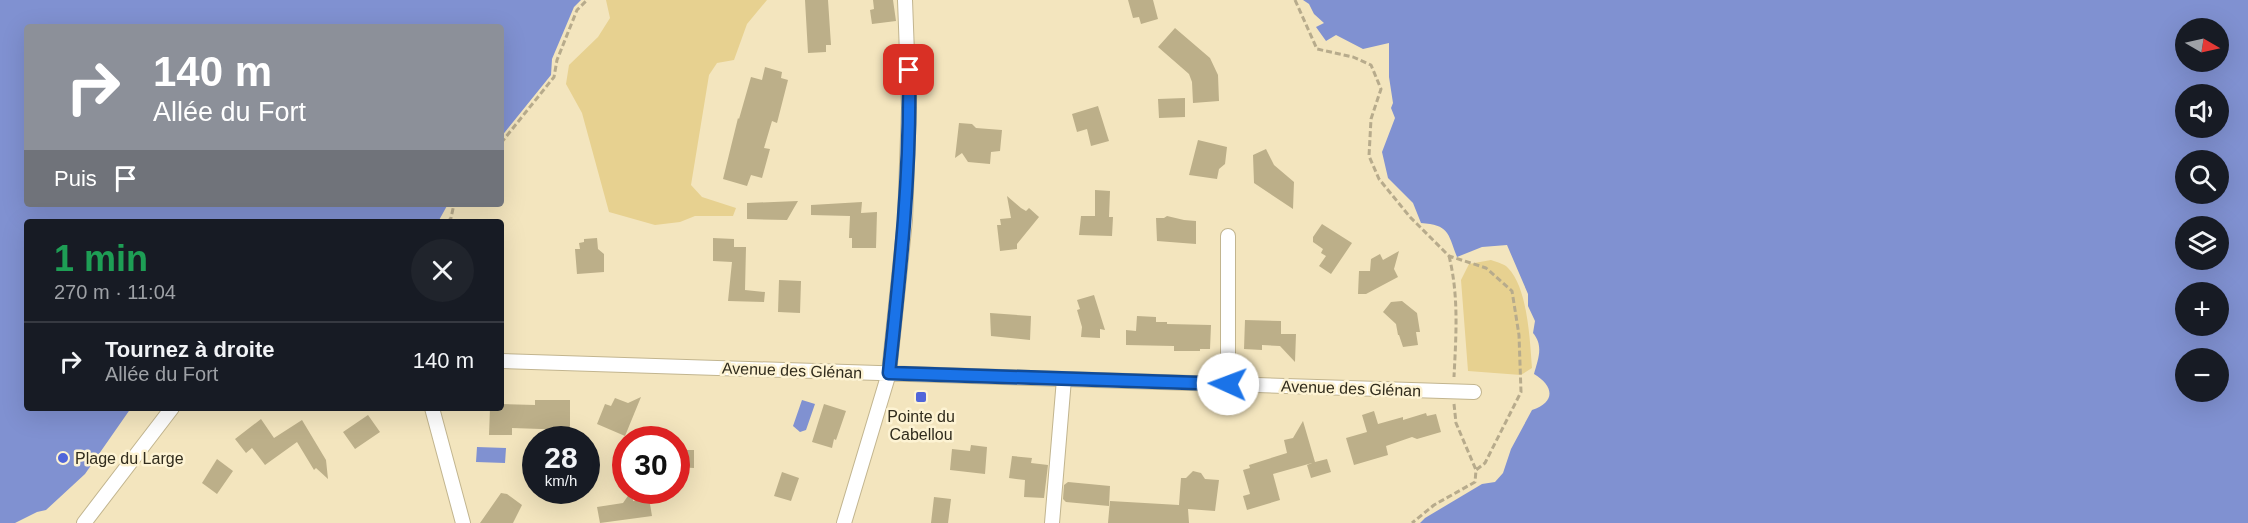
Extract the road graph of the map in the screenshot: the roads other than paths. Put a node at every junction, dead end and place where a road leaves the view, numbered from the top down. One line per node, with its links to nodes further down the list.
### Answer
1 (905, 0): 4 (street)
2 (1228, 236): 6 (street)
3 (504, 361): 4 (street, Avenue des Glénan)
4 (889, 373): 5 (street, Avenue des Glénan); 12 (street)
5 (1064, 379): 6 (street, Avenue des Glénan); 13 (street)
6 (1228, 384): 7 (street, Avenue des Glénan)
7 (1474, 392)
8 (170, 411): 10 (street)
9 (433, 411): 11 (street)
10 (84, 523)
11 (463, 523)
12 (844, 523)
13 (1052, 523)

